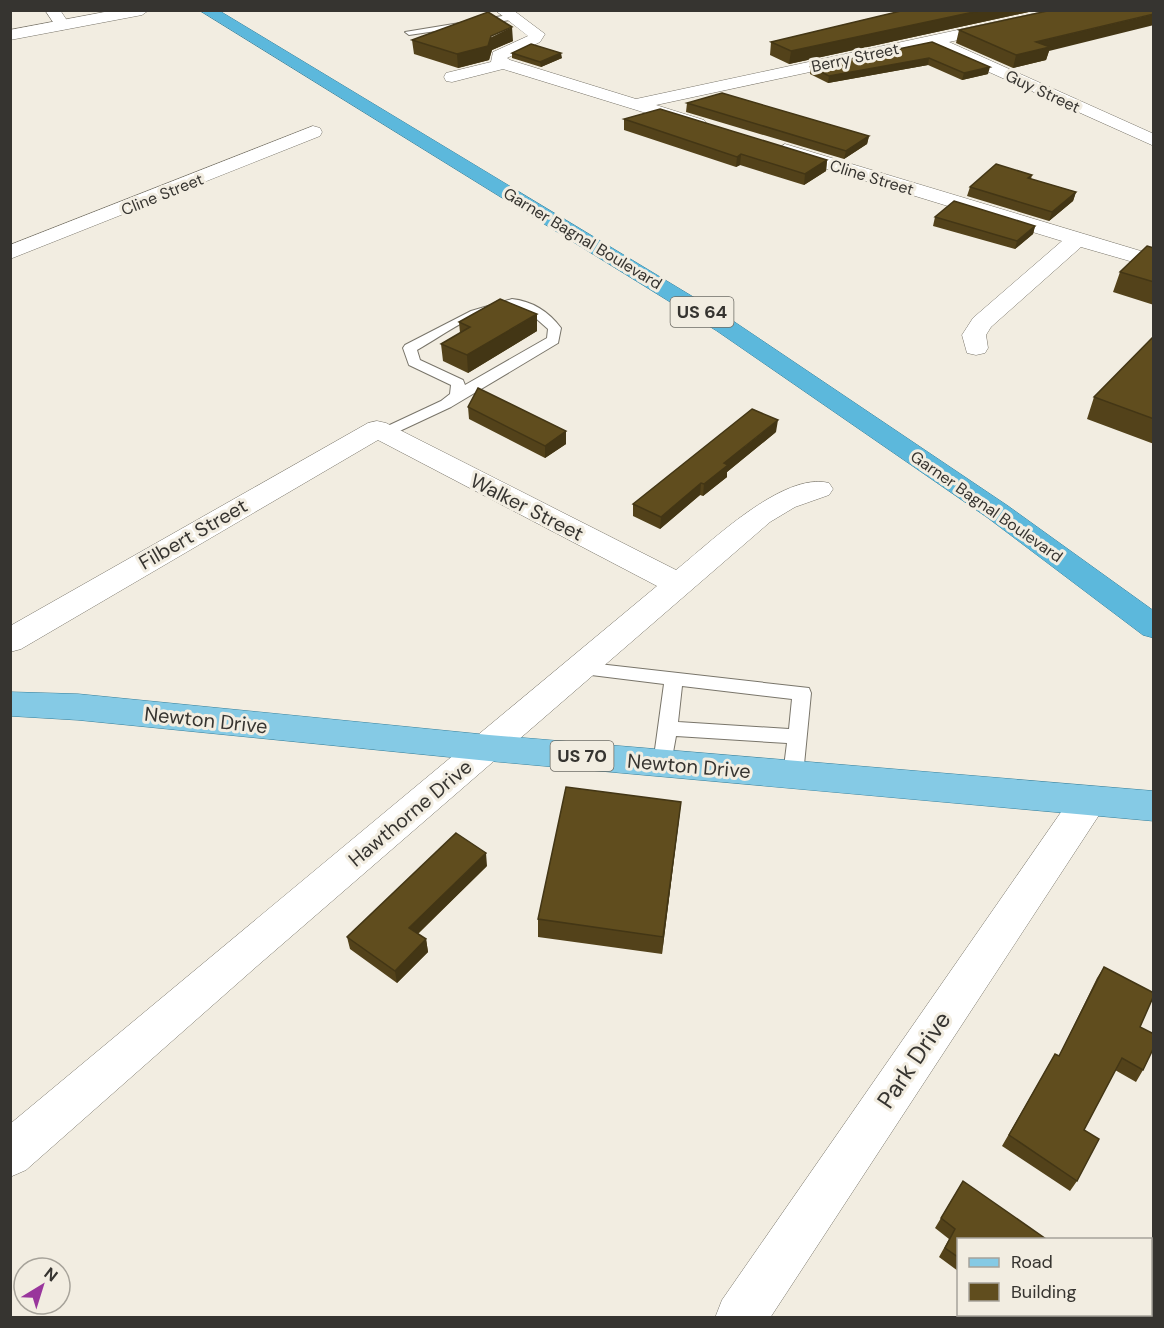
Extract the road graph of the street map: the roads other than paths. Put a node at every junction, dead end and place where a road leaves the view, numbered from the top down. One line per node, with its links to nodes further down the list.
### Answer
1 (52, 10): 7 (street)
2 (142, 10): 7 (street)
3 (206, 10): 27 (highway, Garner Bagnal Boulevard / US 64)
4 (1075, 10): 11 (street, Berry Street)
5 (508, 14): 6 (lane); 12 (street)
6 (484, 23): 8 (lane); 9 (lane)
7 (62, 25): 10 (street)
8 (500, 29)
9 (409, 32)
10 (10, 35)
11 (934, 41): 14 (street, Berry Street); 17 (street, Guy Street)
12 (504, 64): 13 (street); 14 (street)
13 (452, 77)
14 (635, 104): 15 (street)
15 (714, 129)
16 (314, 132): 20 (street, Cline Street)
17 (1154, 141)
18 (771, 146): 19 (street, Cline Street)
19 (1077, 239): 21 (street, Cline Street); 22 (street)
20 (10, 253)
21 (1154, 262)
22 (976, 348)
23 (457, 395): 23 (lane); 24 (lane)
24 (380, 431): 26 (street, Walker Street); 28 (street, Filbert Street)
25 (819, 489): 26 (street, Hawthorne Drive)
26 (678, 584): 29 (street, Hawthorne Drive)
27 (1154, 627)
28 (10, 641)
29 (581, 668): 30 (lane); 34 (street, Hawthorne Drive)
30 (674, 678): 32 (lane); 33 (lane)
31 (10, 704): 34 (main road, Newton Drive / US 70)
32 (668, 728): 33 (lane); 35 (lane)
33 (797, 737): 36 (lane)
34 (489, 748): 35 (main road, Newton Drive / US 70); 39 (street, Hawthorne Drive)
35 (663, 764): 36 (main road, Newton Drive / US 70)
36 (794, 775): 37 (main road, Newton Drive / US 70)
37 (1088, 802): 38 (main road, Newton Drive / US 70); 40 (street, Park Drive)
38 (1154, 806)
39 (14, 1144)
40 (740, 1317)

